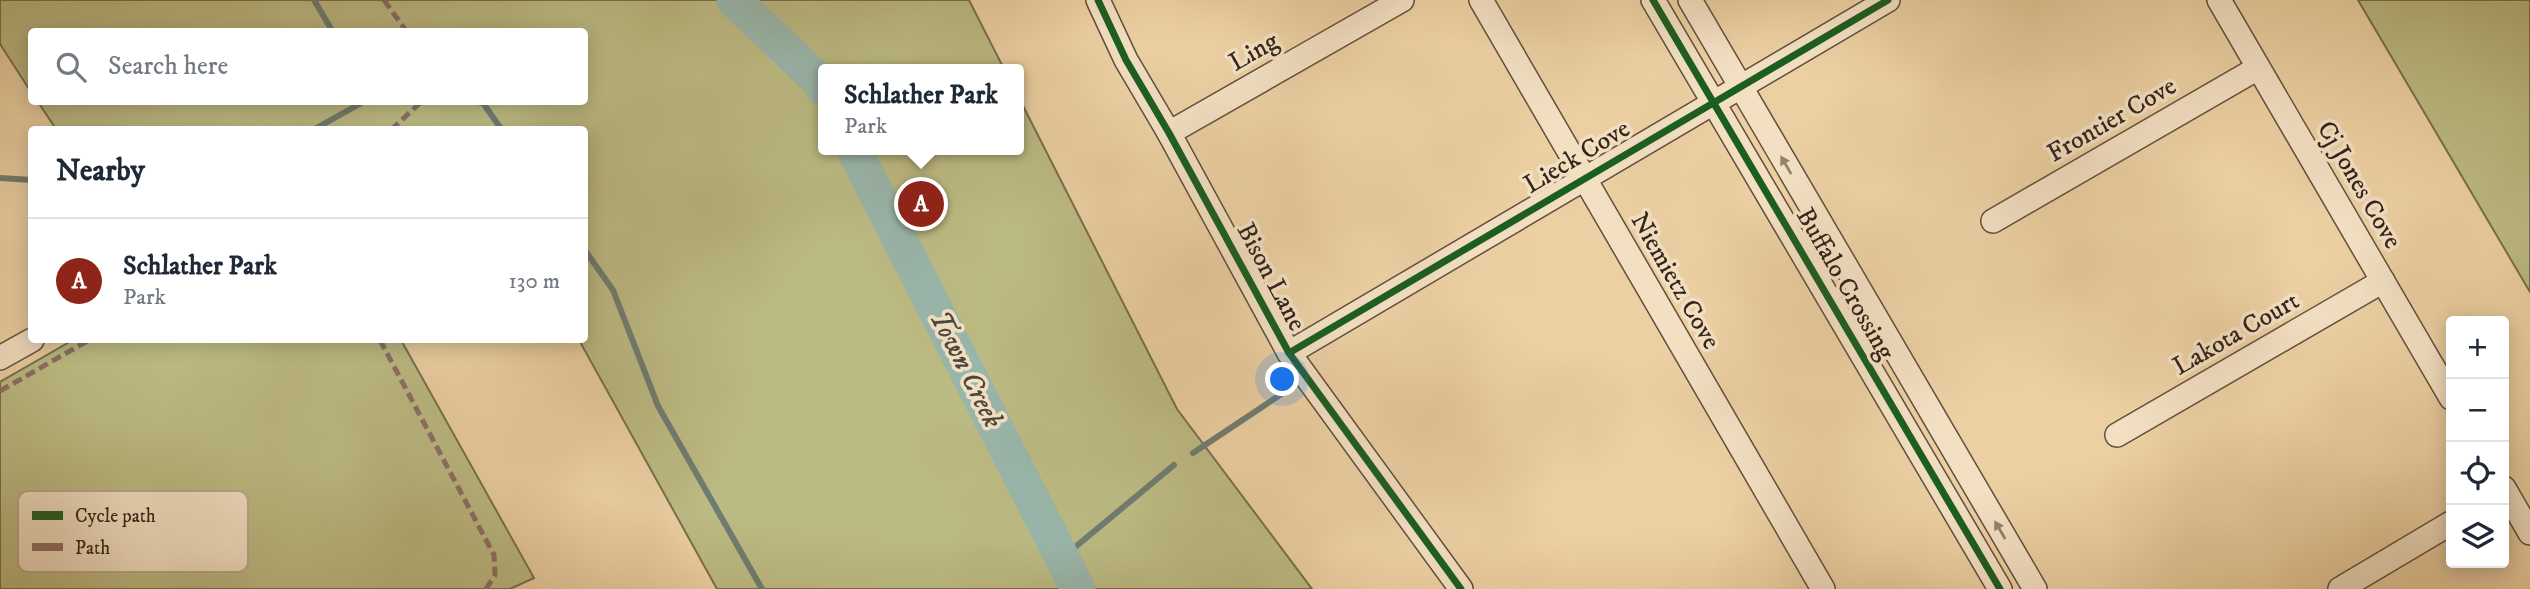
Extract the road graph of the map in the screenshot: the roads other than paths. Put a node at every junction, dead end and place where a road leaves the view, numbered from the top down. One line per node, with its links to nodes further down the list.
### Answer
1 (1098, 0): 11 (street, Bison Lane)
2 (1402, 0): 11 (street, Ling)
3 (1481, 0): 12 (street, Niemietz Cove)
4 (1653, 0): 10 (street, Buffalo Crossing)
5 (1690, 0): 9 (street, Buffalo Crossing)
6 (2219, 0): 8 (street, Cj Jones Cove)
7 (1873, 4): 9 (street, Lieck Cove)
8 (2259, 68): 13 (street, Frontier Cove); 14 (street, Cj Jones Cove)
9 (1740, 86): 10 (street, Lieck Cove); 26 (street, Buffalo Crossing, one-way to 9)
10 (1713, 102): 12 (street, Lieck Cove); 25 (street, Buffalo Crossing)
11 (1169, 133): 16 (street, Bison Lane)
12 (1583, 178): 16 (street, Lieck Cove); 24 (street, Niemietz Cove)
13 (1993, 221)
14 (2383, 281): 18 (street, Cj Jones Cove); 19 (street, Lakota Court)
15 (28, 342): 17 (street)
16 (1289, 353): 23 (street, Bison Lane)
17 (0, 358)
18 (2446, 389)
19 (2117, 435)
20 (2509, 499): 22 (street)
21 (2446, 526): 27 (street)
22 (2530, 533)
23 (1461, 589)
24 (1823, 589)
25 (2000, 589)
26 (2035, 589)
27 (2340, 589)

